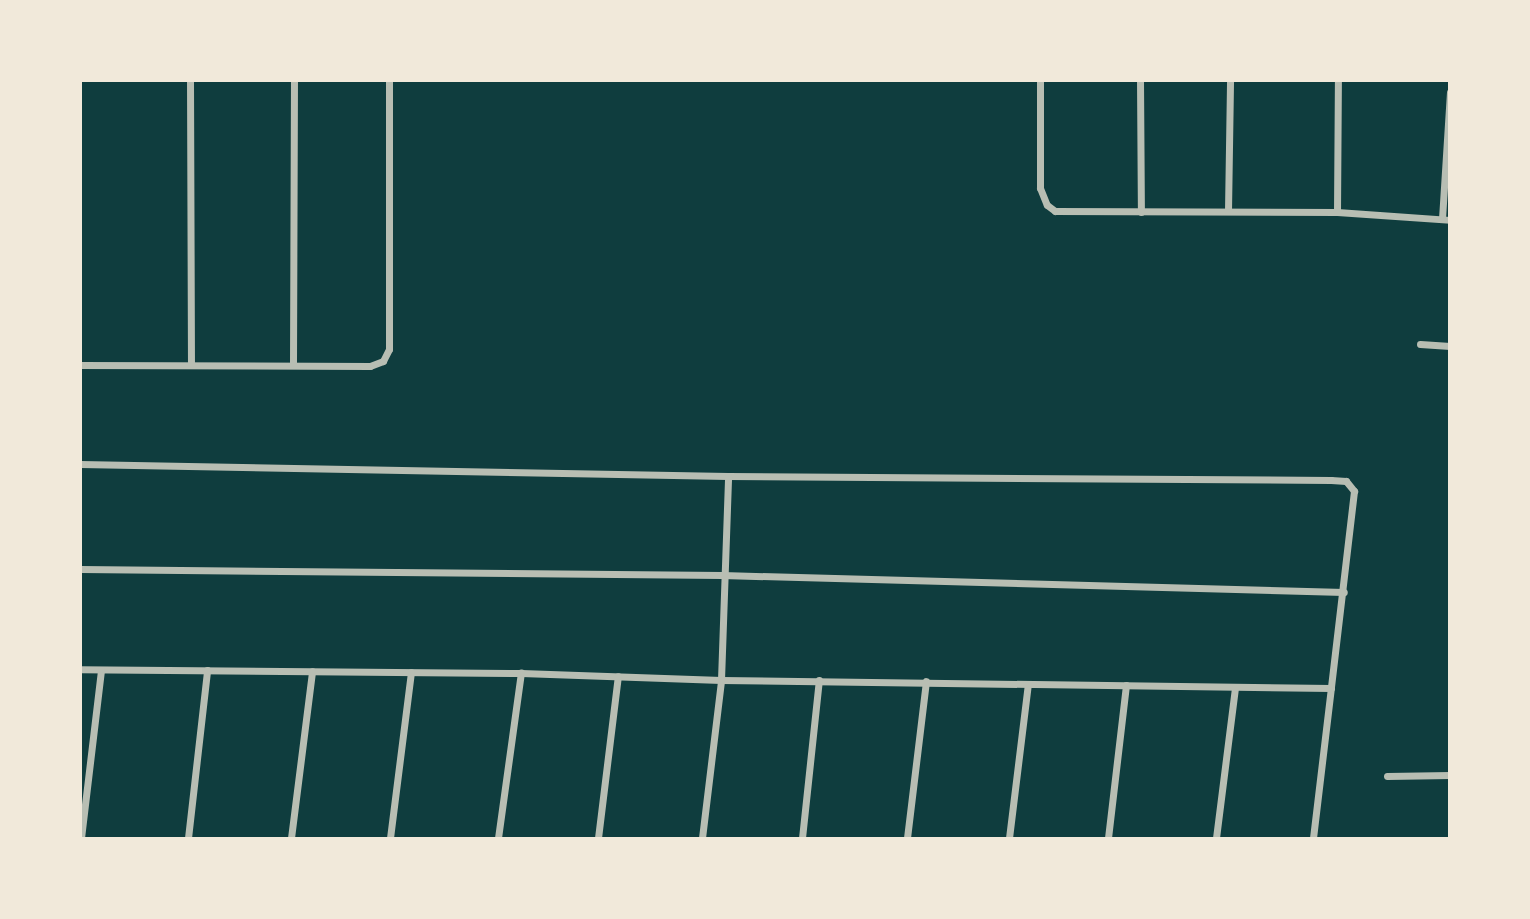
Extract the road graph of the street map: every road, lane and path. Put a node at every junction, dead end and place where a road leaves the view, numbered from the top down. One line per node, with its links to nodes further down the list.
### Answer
1 (190, 80): 17 (street)
2 (294, 80): 15 (street)
3 (389, 80): 15 (street)
4 (1040, 80): 10 (street)
5 (1140, 80): 10 (street)
6 (1230, 80): 9 (street)
7 (1338, 80): 11 (street)
8 (1450, 92): 12 (street)
9 (1228, 211): 10 (street); 11 (street)
10 (1141, 212)
11 (1337, 212): 12 (street)
12 (1446, 219)
13 (1420, 344): 14 (street)
14 (1450, 346)
15 (293, 364): 17 (street)
16 (80, 365): 17 (street)
17 (191, 365)
18 (80, 464): 19 (street)
19 (728, 476): 21 (street); 22 (street)
20 (80, 569): 21 (street)
21 (722, 575): 22 (street); 30 (street)
22 (1344, 592): 36 (street)
23 (80, 669): 24 (street)
24 (101, 670): 25 (street); 39 (street)
25 (207, 670): 26 (street); 40 (street)
26 (312, 671): 27 (street); 41 (street)
27 (411, 672): 28 (street); 42 (street)
28 (521, 673): 29 (street); 43 (street)
29 (618, 676): 30 (street); 44 (street)
30 (721, 680): 31 (street); 45 (street)
31 (819, 680): 32 (street); 46 (street)
32 (926, 681): 33 (street); 47 (street)
33 (1028, 684): 34 (street); 48 (street)
34 (1126, 685): 35 (street); 49 (street)
35 (1235, 687): 36 (street); 50 (street)
36 (1331, 688): 51 (street)
37 (1450, 775): 38 (street)
38 (1387, 776)
39 (81, 838)
40 (188, 838)
41 (291, 838)
42 (390, 838)
43 (498, 838)
44 (598, 838)
45 (702, 838)
46 (802, 838)
47 (907, 838)
48 (1009, 838)
49 (1108, 838)
50 (1216, 838)
51 (1313, 838)

